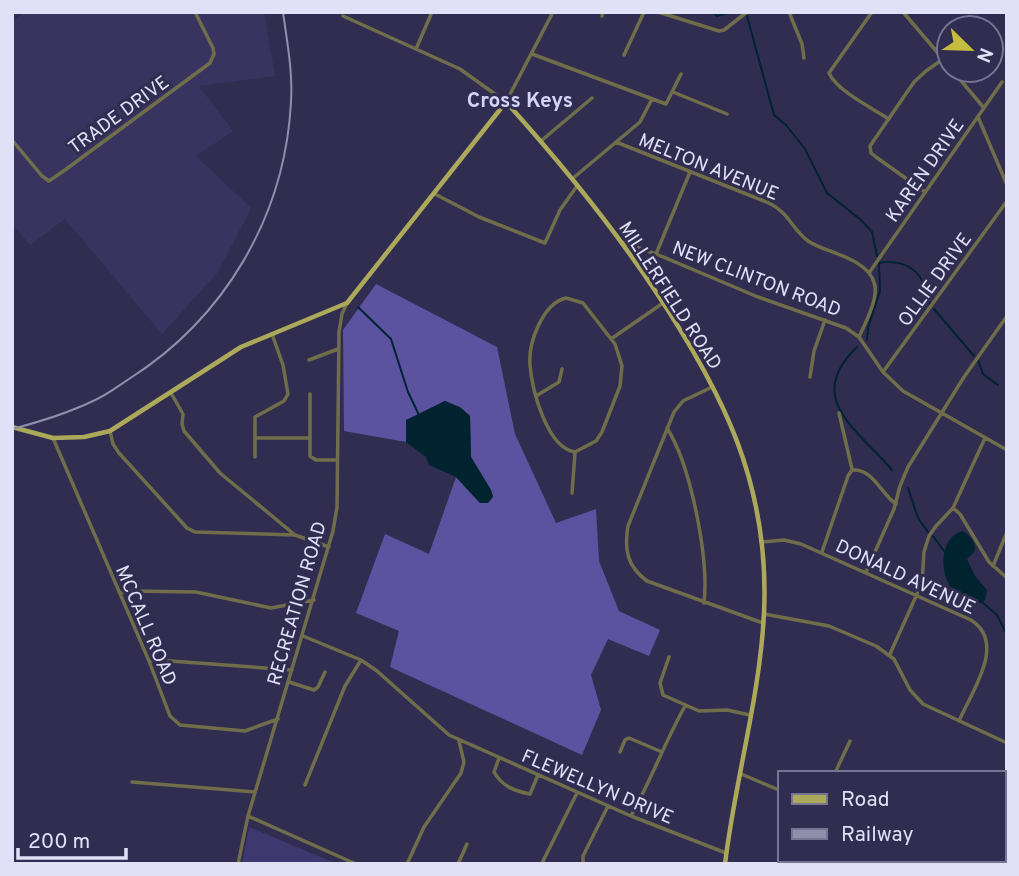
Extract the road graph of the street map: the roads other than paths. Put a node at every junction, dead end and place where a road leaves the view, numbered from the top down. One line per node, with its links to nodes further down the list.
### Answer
1 (195, 12): 28 (street, TRADE DRIVE)
2 (432, 12): 11 (street)
3 (553, 12): 13 (street)
4 (644, 12): 14 (street)
5 (658, 12): 6 (street)
6 (747, 12)
7 (789, 12): 15 (street)
8 (872, 12): 27 (street)
9 (903, 12): 12 (street)
10 (343, 16): 11 (street)
11 (416, 49): 23 (street)
12 (935, 50)
13 (533, 54): 22 (street); 23 (street)
14 (624, 55)
15 (804, 58)
16 (935, 65): 27 (street)
17 (681, 74): 20 (street)
18 (964, 84): 24 (street)
19 (1001, 84): 24 (street, KAREN DRIVE)
20 (673, 92): 22 (street); 25 (street)
21 (592, 98): 29 (street)
22 (652, 99): 30 (street)
23 (506, 102): 29 (main road, MILLERFIELD ROAD); 36 (main road)
24 (984, 108): 26 (street, KAREN DRIVE)
25 (727, 114)
26 (978, 117): 33 (street); 35 (street, KAREN DRIVE)
27 (889, 119): 35 (street)
28 (12, 140)
29 (541, 141): 32 (main road, MILLERFIELD ROAD)
30 (616, 142): 31 (street, MELTON AVENUE); 32 (street)
31 (690, 172): 39 (street); 40 (street, MELTON AVENUE)
32 (572, 179): 34 (main road, MILLERFIELD ROAD)
33 (1007, 185)
34 (577, 186): 36 (street); 38 (main road, MILLERFIELD ROAD)
35 (925, 192): 40 (street, KAREN DRIVE)
36 (435, 194): 41 (main road)
37 (1007, 201): 51 (street, OLLIE DRIVE)
38 (622, 242): 39 (street, NEW CLINTON ROAD); 42 (main road, MILLERFIELD ROAD)
39 (656, 254): 44 (street, NEW CLINTON ROAD)
40 (869, 273): 46 (street)
41 (347, 303): 45 (main road); 48 (street, RECREATION ROAD)
42 (663, 303): 47 (street); 53 (main road, MILLERFIELD ROAD)
43 (1007, 316): 58 (street)
44 (825, 320): 46 (street, NEW CLINTON ROAD); 52 (street)
45 (272, 334): 54 (main road); 63 (street)
46 (859, 337): 51 (street, NEW CLINTON ROAD)
47 (611, 339): 56 (street); 67 (street)
48 (338, 349): 49 (street); 69 (street, RECREATION ROAD)
49 (309, 360)
50 (562, 369): 56 (street)
51 (883, 372): 58 (street, NEW CLINTON ROAD)
52 (810, 377)
53 (714, 387): 60 (street); 76 (main road, MILLERFIELD ROAD)
54 (171, 393): 61 (main road); 75 (street)
55 (310, 394): 64 (street)
56 (536, 396): 67 (street)
57 (839, 413): 70 (street)
58 (941, 414): 65 (street, NEW CLINTON ROAD); 72 (street)
59 (12, 427): 62 (main road)
60 (667, 428): 85 (street); 85 (street)
61 (110, 431): 62 (main road); 75 (street)
62 (54, 438): 82 (street, MCCALL ROAD)
63 (256, 438): 64 (street); 68 (street)
64 (309, 438): 69 (street)
65 (985, 438): 66 (street, NEW CLINTON ROAD); 73 (street)
66 (1007, 450)
67 (575, 452): 71 (street)
68 (255, 457)
69 (337, 460): 77 (street, RECREATION ROAD)
70 (852, 470): 72 (street); 78 (street)
71 (572, 493)
72 (896, 504): 80 (street)
73 (953, 508): 79 (street); 83 (street)
74 (1007, 532): 79 (street)
75 (295, 535): 77 (street)
76 (761, 541): 78 (street, DONALD AVENUE); 86 (main road, MILLERFIELD ROAD)
77 (329, 547): 84 (street, RECREATION ROAD)
78 (822, 552): 80 (street, DONALD AVENUE)
79 (993, 566): 81 (street)
80 (866, 572): 83 (street, DONALD AVENUE)
81 (1007, 578)
82 (120, 593): 84 (street); 92 (street, MCCALL ROAD)
83 (917, 595): 89 (street); 99 (street, DONALD AVENUE)
84 (314, 600): 88 (street, RECREATION ROAD)
85 (704, 603): 87 (street)
86 (764, 614): 87 (main road, MILLERFIELD ROAD); 89 (street)
87 (763, 623): 97 (main road, MILLERFIELD ROAD)
88 (303, 636): 91 (street, FLEWELLYN DRIVE); 93 (street, RECREATION ROAD)
89 (889, 654): 99 (street)
90 (669, 657): 96 (street)
91 (360, 660): 100 (street, FLEWELLYN DRIVE); 110 (street)
92 (149, 661): 93 (street); 98 (street, MCCALL ROAD)
93 (292, 670): 95 (street, RECREATION ROAD)
94 (325, 672): 95 (street)
95 (289, 682): 98 (street, RECREATION ROAD)
96 (685, 706): 97 (street); 104 (street)
97 (750, 715): 107 (main road, MILLERFIELD ROAD)
98 (278, 719): 112 (street, RECREATION ROAD)
99 (960, 721): 102 (street)
100 (459, 741): 105 (street, FLEWELLYN DRIVE); 123 (street)
101 (850, 741): 106 (street)
102 (1007, 743)
103 (620, 752): 104 (street)
104 (662, 752): 116 (street)
105 (499, 758): 108 (street, FLEWELLYN DRIVE); 108 (street)
106 (836, 771)
107 (739, 774): 111 (street); 118 (main road, MILLERFIELD ROAD)
108 (538, 775): 113 (street, FLEWELLYN DRIVE)
109 (132, 782): 112 (street)
110 (305, 785)
111 (778, 790)
112 (255, 792): 115 (street, RECREATION ROAD)
113 (577, 793): 114 (street, FLEWELLYN DRIVE); 119 (street)
114 (608, 806): 116 (street, FLEWELLYN DRIVE); 120 (street)
115 (248, 816): 121 (street, RECREATION ROAD); 122 (street)
116 (631, 816): 118 (street, FLEWELLYN DRIVE)
117 (467, 844): 124 (street)
118 (726, 853): 125 (main road, MILLERFIELD ROAD)
119 (542, 863)
120 (583, 863)
121 (238, 864)
122 (356, 864)
123 (407, 864)
124 (458, 864)
125 (725, 864)

